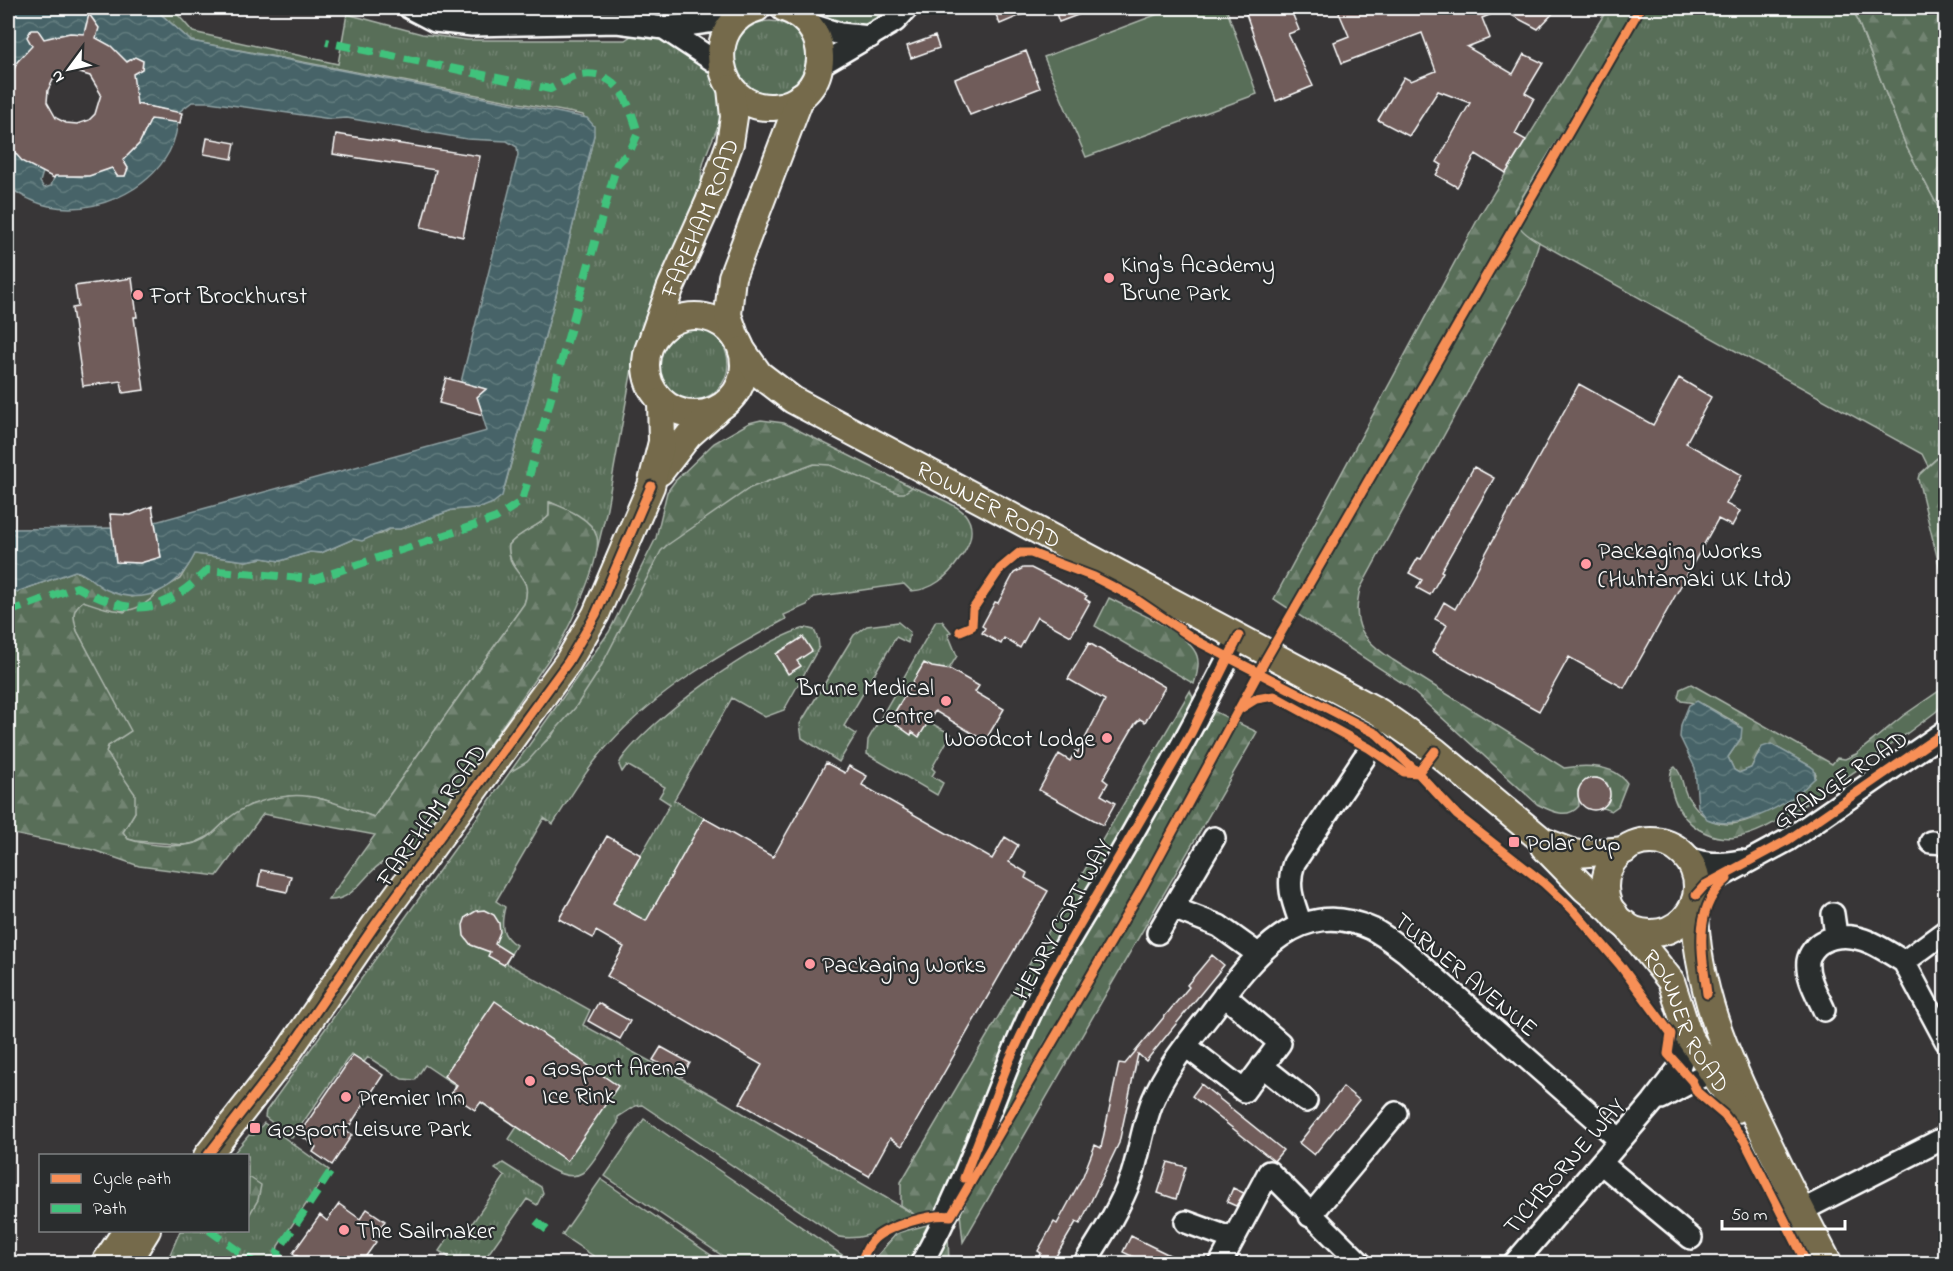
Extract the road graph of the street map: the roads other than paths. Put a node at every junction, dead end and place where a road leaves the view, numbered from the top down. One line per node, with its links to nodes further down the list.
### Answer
1 (410, 8): 5 (street)
2 (907, 8): 6 (street)
3 (748, 11): 5 (street); 8 (main road, FAREHAM ROAD)
4 (796, 13): 6 (street); 7 (main road)
5 (664, 28): 8 (street)
6 (870, 37): 7 (street)
7 (820, 65): 9 (main road)
8 (726, 76): 9 (main road); 11 (main road, FAREHAM ROAD)
9 (801, 96): 10 (main road)
10 (739, 344): 11 (main road); 12 (main road, ROWNER ROAD); 14 (main road)
11 (649, 345): 13 (main road)
12 (793, 400): 14 (main road, ROWNER ROAD); 16 (main road, ROWNER ROAD)
13 (661, 402): 14 (main road); 15 (main road, FAREHAM ROAD)
14 (724, 405): 15 (main road, FAREHAM ROAD)
15 (651, 486): 45 (main road, FAREHAM ROAD)
16 (1239, 636): 19 (main road, ROWNER ROAD); 59 (street, HENRY CORT WAY)
17 (1946, 731): 23 (street, GRANGE ROAD)
18 (1364, 758): 27 (street)
19 (1517, 819): 21 (main road, ROWNER ROAD); 26 (main road, ROWNER ROAD)
20 (1214, 838): 25 (street)
21 (1625, 850): 22 (main road); 26 (main road)
22 (1680, 852): 23 (street, GRANGE ROAD); 24 (main road)
23 (1756, 858): 24 (street, GRANGE ROAD); 32 (street, GRANGE ROAD)
24 (1696, 906): 26 (main road); 32 (main road, ROWNER ROAD); 39 (main road)
25 (1173, 908): 29 (street); 30 (street)
26 (1619, 918): 35 (main road, ROWNER ROAD)
27 (1301, 924): 30 (street, TURNER AVENUE); 44 (street, TURNER AVENUE)
28 (1946, 931): 31 (street)
29 (1158, 933)
30 (1258, 954): 33 (street, TURNER AVENUE)
31 (1904, 962): 34 (street); 36 (street)
32 (1707, 994): 47 (main road, ROWNER ROAD)
33 (1224, 995): 37 (street, TURNER AVENUE); 38 (street)
34 (1824, 1010)
35 (1689, 1037): 39 (main road, ROWNER ROAD); 41 (street, TICHBORNE WAY)
36 (1946, 1041)
37 (1186, 1046): 38 (street); 55 (street, TURNER AVENUE)
38 (1262, 1066): 40 (street)
39 (1711, 1071): 41 (street, TICHBORNE WAY); 47 (main road, ROWNER ROAD)
40 (1306, 1101)
41 (1653, 1102): 44 (street, TICHBORNE WAY)
42 (1396, 1113): 48 (street)
43 (1946, 1137): 47 (street)
44 (1620, 1140): 46 (street, TICHBORNE WAY)
45 (207, 1153)
46 (1602, 1164): 53 (street); 62 (street, TICHBORNE WAY)
47 (1801, 1211): 63 (main road, ROWNER ROAD)
48 (1310, 1216): 54 (street); 61 (street)
49 (1186, 1222): 54 (street)
50 (126, 1232): 56 (main road)
51 (146, 1232): 57 (main road)
52 (160, 1232): 58 (main road)
53 (1691, 1238)
54 (1233, 1239): 60 (street)
55 (1090, 1262)
56 (104, 1263)
57 (126, 1263)
58 (144, 1263)
59 (921, 1263)
60 (1220, 1263)
61 (1361, 1263)
62 (1514, 1263)
63 (1829, 1263)

